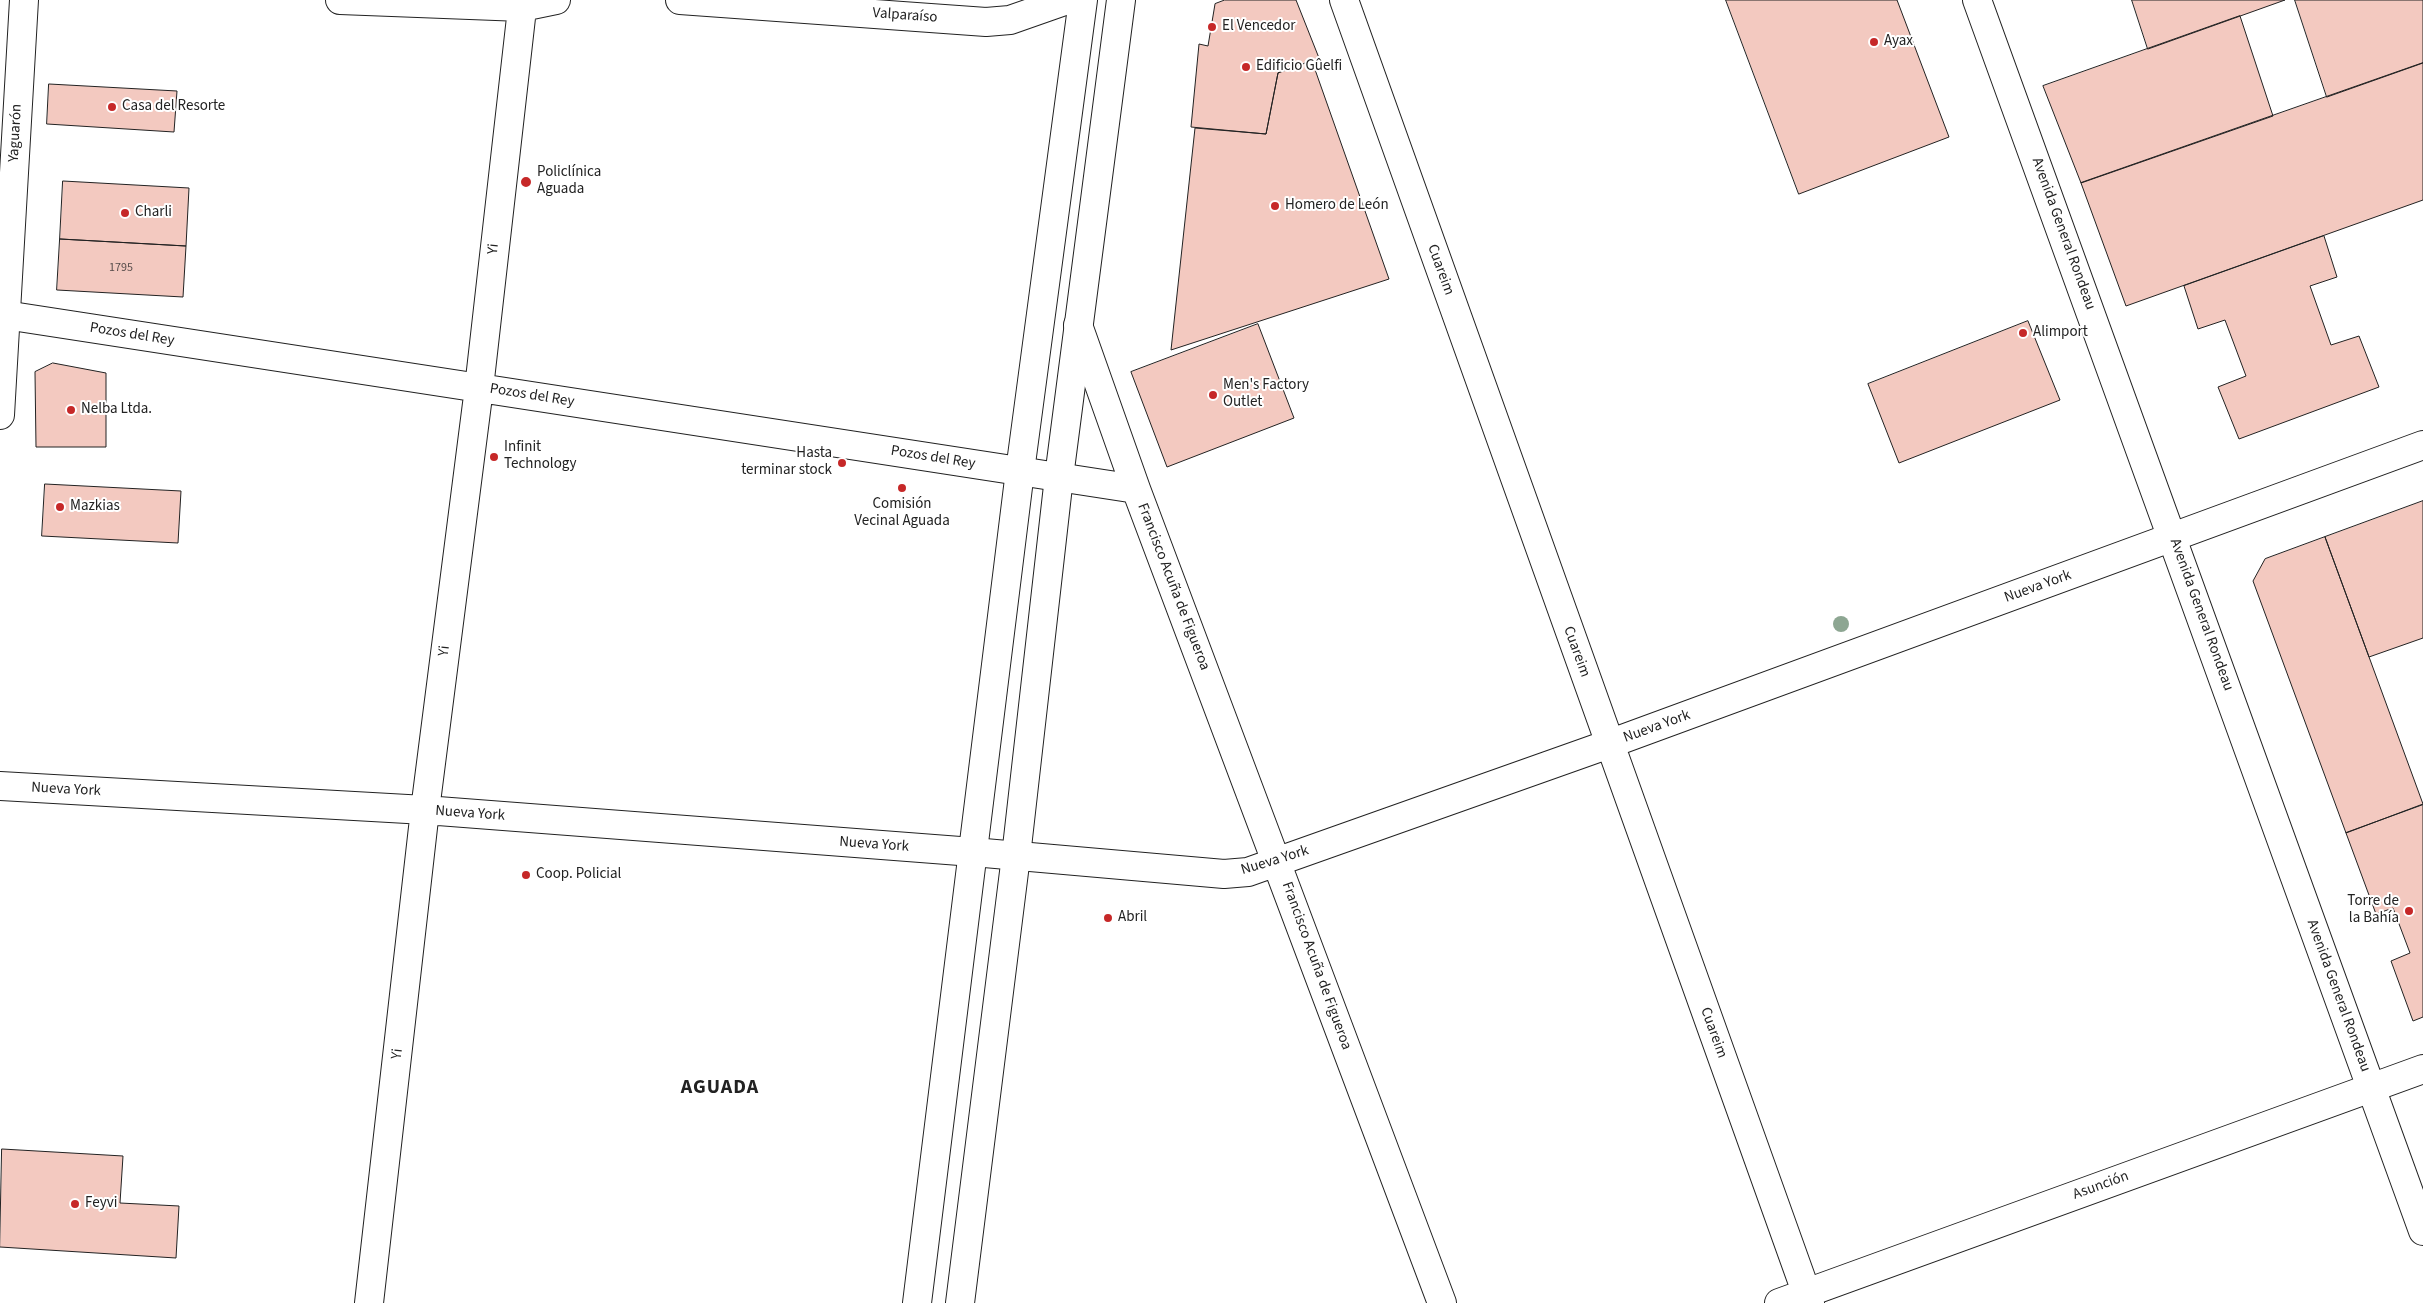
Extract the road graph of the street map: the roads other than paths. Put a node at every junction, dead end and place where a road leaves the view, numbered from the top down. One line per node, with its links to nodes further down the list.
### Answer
1 (24, 0): 11 (street, Yaguarón)
2 (340, 0): 10 (street)
3 (556, 0): 10 (street)
4 (680, 0): 5 (street, Valparaíso)
5 (1067, 0)
6 (1083, 0): 16 (street)
7 (1121, 0): 12 (street)
8 (1344, 0): 20 (street, Cuareim)
9 (1978, 0): 19 (street, Avenida General Rondeau)
10 (522, 3): 13 (street, Yi)
11 (5, 315): 13 (street, Pozos del Rey); 14 (street, Yaguarón)
12 (1078, 325): 17 (street); 18 (street, Francisco Acuña de Figueroa)
13 (479, 388): 16 (street, Pozos del Rey); 22 (street, Yi)
14 (0, 415)
15 (2423, 445): 19 (street, Nueva York)
16 (1020, 471): 17 (street, Pozos del Rey); 23 (street)
17 (1059, 477): 18 (street, Francisco Acuña de Figueroa); 24 (street)
18 (1136, 489): 25 (street, Francisco Acuña de Figueroa)
19 (2173, 538): 20 (street, Nueva York); 27 (street, Avenida General Rondeau)
20 (1609, 744): 25 (street, Nueva York); 29 (street, Cuareim)
21 (0, 786): 22 (street, Nueva York)
22 (425, 810): 23 (street, Nueva York); 30 (street, Yi)
23 (973, 852): 24 (street, Nueva York); 31 (street)
24 (1016, 856): 25 (street, Nueva York); 32 (street)
25 (1278, 862): 33 (street, Francisco Acuña de Figueroa)
26 (2423, 1070): 27 (street, Asunción)
27 (2371, 1088): 28 (street, Avenida General Rondeau); 29 (street, Asunción)
28 (2423, 1230)
29 (1808, 1298): 34 (street, Asunción)
30 (369, 1303)
31 (917, 1303)
32 (960, 1303)
33 (1442, 1303)
34 (1779, 1303)

